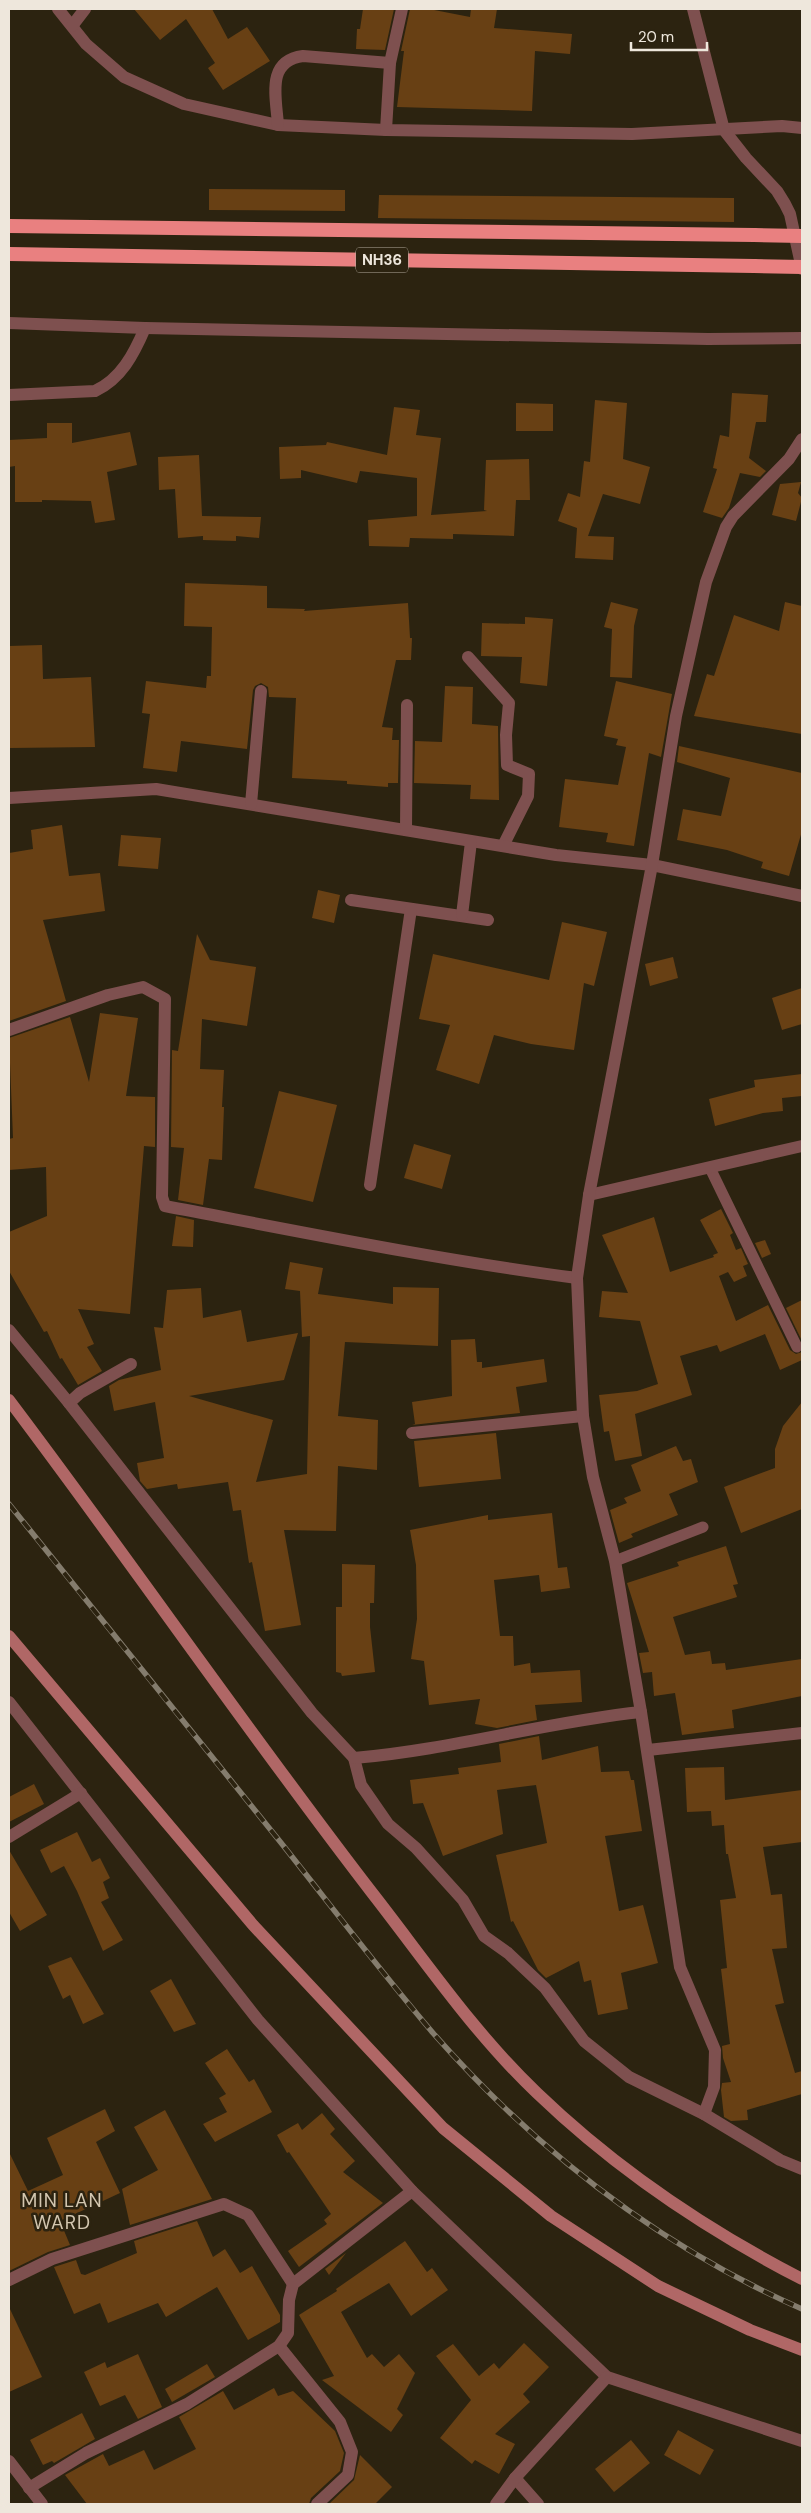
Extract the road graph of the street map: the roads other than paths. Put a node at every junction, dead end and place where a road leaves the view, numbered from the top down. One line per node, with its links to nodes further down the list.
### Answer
1 (58, 9): 5 (street)
2 (86, 9): 5 (street)
3 (402, 9): 6 (street)
4 (693, 9): 10 (street)
5 (72, 26): 7 (street)
6 (390, 63): 7 (street); 9 (street)
7 (278, 125): 9 (street)
8 (802, 128): 10 (street)
9 (386, 130): 10 (street)
10 (724, 130): 14 (street)
11 (9, 226): 12 (highway, NH36, bridge)
12 (802, 236)
13 (9, 254): 14 (highway, NH36, bridge)
14 (802, 268)
15 (9, 323): 16 (street)
16 (145, 328): 17 (street); 18 (street)
17 (802, 338)
18 (9, 395)
19 (802, 439): 28 (street)
20 (468, 657): 27 (street)
21 (261, 691): 24 (street)
22 (407, 705): 25 (street)
23 (9, 798): 24 (street)
24 (251, 804): 25 (street)
25 (406, 830): 26 (street)
26 (471, 842): 27 (street); 32 (street)
27 (503, 846): 28 (street)
28 (652, 865): 29 (street); 38 (street)
29 (802, 896)
30 (351, 900): 31 (street)
31 (412, 908): 32 (street); 37 (street)
32 (462, 915): 33 (street)
33 (488, 920)
34 (9, 1030): 39 (street)
35 (802, 1146): 36 (street)
36 (710, 1168): 38 (street); 41 (lane)
37 (370, 1185)
38 (589, 1195): 39 (street)
39 (577, 1278): 45 (street)
40 (9, 1330): 44 (street)
41 (797, 1347)
42 (131, 1364): 44 (street)
43 (9, 1400): 60 (main road)
44 (69, 1403): 54 (street)
45 (583, 1416): 46 (street); 48 (street)
46 (412, 1433)
47 (703, 1527): 48 (lane)
48 (615, 1561): 51 (street)
49 (9, 1636): 64 (main road)
50 (9, 1702): 55 (street)
51 (641, 1712): 53 (street); 54 (street)
52 (802, 1733): 53 (street)
53 (648, 1750): 57 (street)
54 (354, 1758): 57 (street)
55 (81, 1792): 56 (street); 59 (street)
56 (9, 1837)
57 (704, 2114): 58 (street)
58 (802, 2169)
59 (412, 2191): 62 (street); 65 (street)
60 (802, 2279)
61 (9, 2280): 62 (street)
62 (293, 2284): 63 (street)
63 (279, 2346): 69 (street); 71 (street)
64 (802, 2350)
65 (607, 2377): 66 (street); 68 (street)
66 (802, 2441)
67 (9, 2461): 69 (street)
68 (515, 2478): 72 (street); 73 (street)
69 (29, 2488): 70 (street)
70 (42, 2504)
71 (317, 2504)
72 (496, 2504)
73 (538, 2504)

